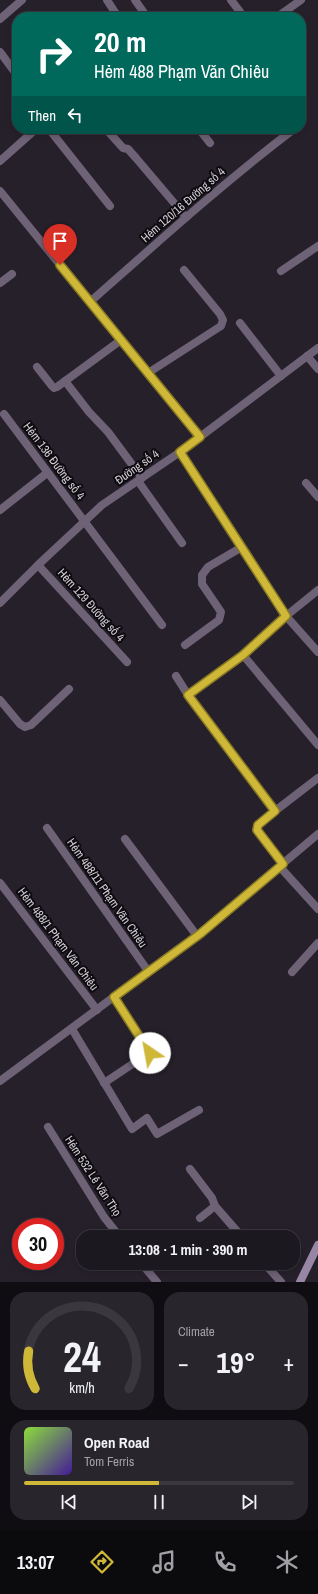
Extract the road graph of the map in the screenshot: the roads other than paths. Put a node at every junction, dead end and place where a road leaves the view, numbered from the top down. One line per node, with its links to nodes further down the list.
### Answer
1 (22, 0): 10 (street)
2 (107, 0): 6 (street)
3 (135, 0): 7 (street)
4 (231, 0): 8 (street)
5 (301, 0): 9 (street)
6 (115, 12)
7 (143, 12)
8 (240, 12)
9 (284, 12)
10 (0, 20)
11 (0, 52): 12 (street)
12 (12, 68)
13 (30, 134): 19 (street)
14 (53, 134): 21 (street)
15 (110, 134): 22 (street)
16 (203, 134): 18 (street)
17 (287, 134): 22 (street, Hẻm 120/16 Đường số 4)
18 (210, 143)
19 (0, 161)
20 (0, 192): 28 (street)
21 (110, 206)
22 (186, 217): 28 (street, Hẻm 120/16 Đường số 4)
23 (318, 246): 25 (street)
24 (184, 270): 35 (street)
25 (281, 271)
26 (12, 274): 27 (street)
27 (0, 283)
28 (90, 302): 30 (street)
29 (240, 322): 36 (street)
30 (121, 340): 35 (street); 37 (street)
31 (318, 348): 32 (street, Đường số 4)
32 (307, 356): 34 (street); 36 (street, Đường số 4)
33 (38, 367): 37 (street)
34 (318, 369)
35 (148, 373): 39 (street)
36 (281, 376): 39 (street, Đường số 4)
37 (65, 381): 42 (street)
38 (4, 414): 41 (street, Hẻm 136 Đường số 4)
39 (200, 437): 40 (street, Đường số 4)
40 (180, 452): 42 (street, Đường số 4); 48 (street)
41 (47, 473): 45 (street); 46 (street, Hẻm 136 Đường số 4)
42 (140, 479): 46 (street, Đường số 4); 47 (street)
43 (306, 483): 44 (street)
44 (318, 497)
45 (0, 510)
46 (84, 522): 49 (street, Đường số 4); 53 (street, Hẻm 136 Đường số 4)
47 (182, 543)
48 (242, 547): 52 (street); 54 (street)
49 (38, 565): 51 (street, Đường số 4); 57 (street, Hẻm 129 Đường số 4)
50 (318, 590): 52 (street)
51 (0, 603)
52 (286, 616): 55 (street); 56 (street)
53 (162, 625)
54 (185, 645)
55 (318, 652)
56 (243, 655): 60 (street); 62 (street)
57 (127, 662)
58 (176, 676): 60 (street)
59 (69, 689): 61 (street)
60 (188, 695): 64 (street)
61 (0, 700)
62 (318, 745)
63 (318, 778): 64 (street)
64 (275, 811): 68 (street)
65 (47, 828): 73 (street, Hẻm 488/11 Phạm Văn Chiêu)
66 (318, 834): 68 (street)
67 (125, 839): 71 (street)
68 (282, 865): 70 (street); 71 (street)
69 (0, 883): 76 (street, Hẻm 488/1 Phạm Văn Chiêu)
70 (318, 909)
71 (197, 936): 73 (street)
72 (318, 943): 74 (street)
73 (148, 971): 75 (street)
74 (292, 972)
75 (114, 997): 76 (street); 79 (street)
76 (97, 1010): 77 (street)
77 (72, 1029): 78 (street); 79 (street)
78 (0, 1081)
79 (104, 1083): 80 (street)
80 (199, 1110)
81 (48, 1127): 85 (street, Hẻm 532 Lê Văn Thọ)
82 (190, 1169): 83 (street)
83 (215, 1206): 84 (street); 86 (street)
84 (200, 1218)
85 (114, 1230)
86 (236, 1230)
87 (318, 1245): 92 (main road)
88 (147, 1270): 90 (street)
89 (270, 1270): 91 (street)
90 (157, 1282)
91 (281, 1282)
92 (300, 1282)

